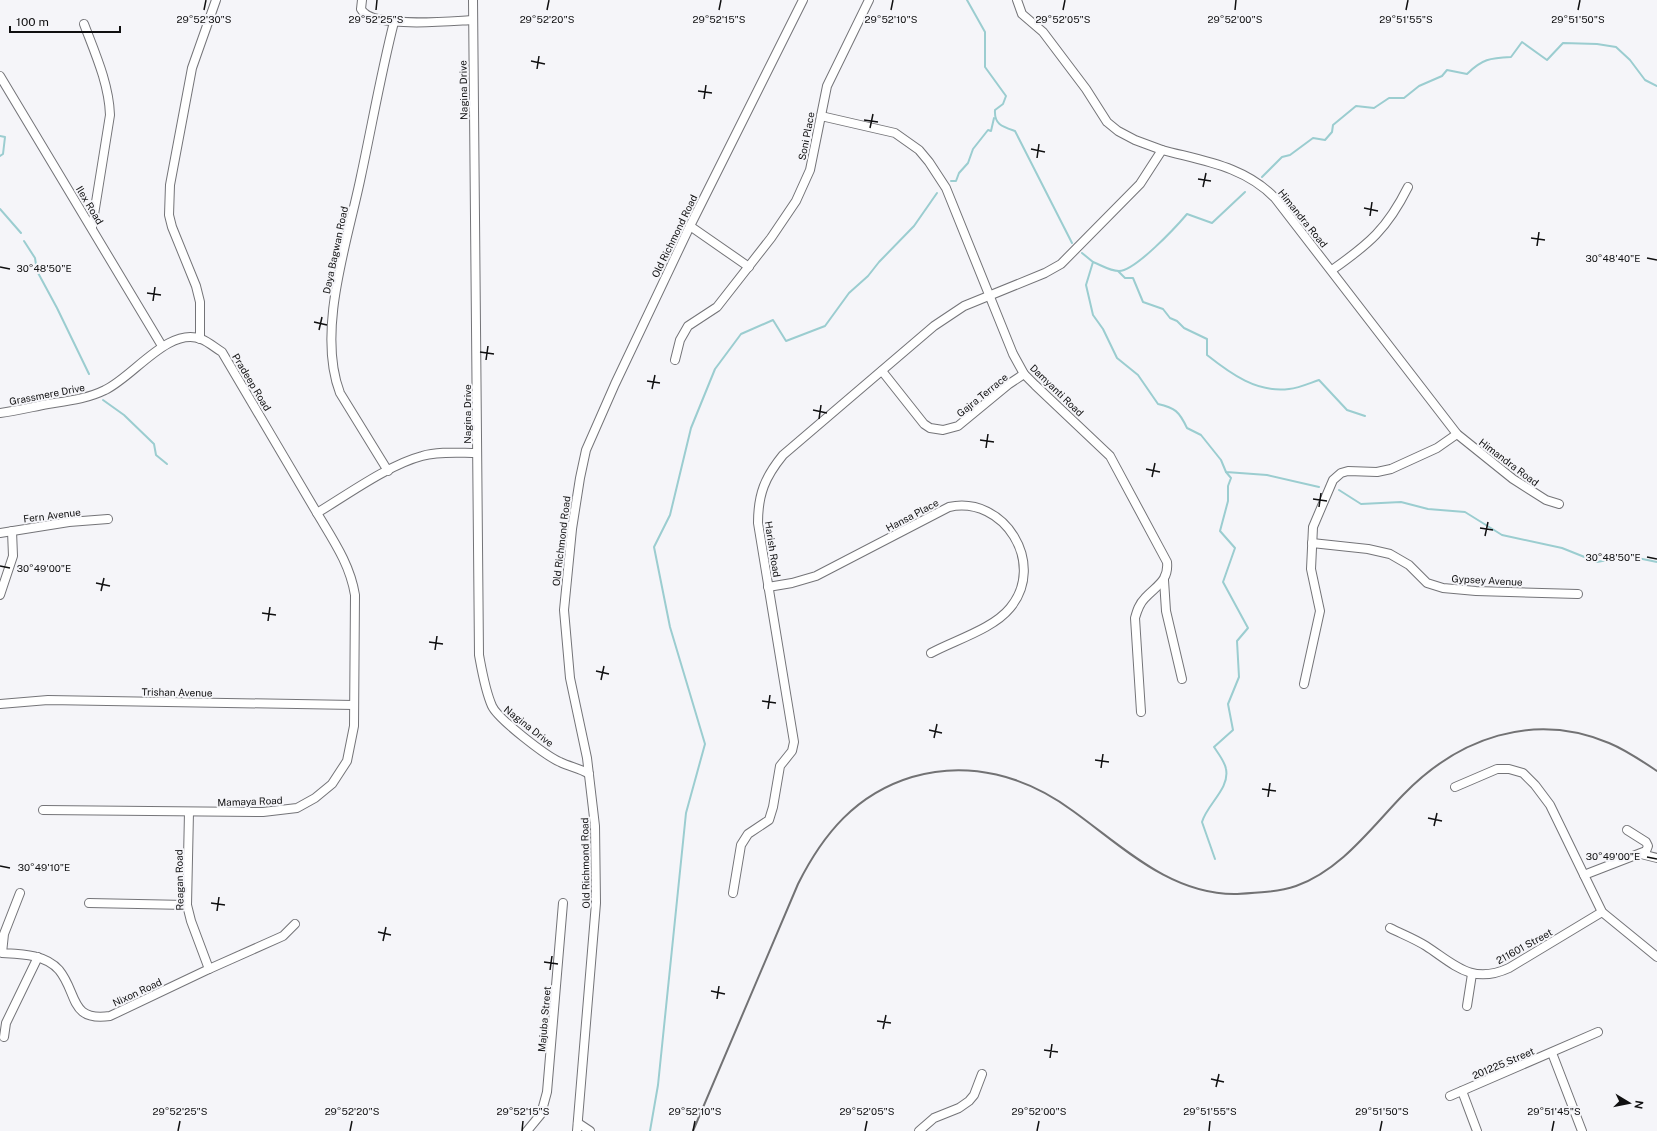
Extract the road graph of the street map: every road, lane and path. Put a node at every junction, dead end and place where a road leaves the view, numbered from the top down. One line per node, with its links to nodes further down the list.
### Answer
1 (216, 0): 19 (street)
2 (362, 0): 8 (street)
3 (473, 0): 7 (street, Nagina Drive)
4 (803, 0): 14 (street, Old Richmond Road)
5 (869, 0): 11 (street, Soni Place)
6 (1017, 0): 12 (street, Himandra Road)
7 (473, 20): 8 (street); 26 (street, Nagina Drive)
8 (394, 22): 27 (street, Daya Bagwan Road)
9 (84, 24): 15 (street)
10 (0, 76): 15 (street, Ilex Road)
11 (820, 116): 16 (street, Soni Place); 18 (street, Damyanti Road)
12 (1162, 150): 17 (street, Himandra Road); 18 (street)
13 (1408, 187): 17 (street)
14 (690, 226): 16 (street); 44 (street, Old Richmond Road)
15 (92, 228): 20 (street, Ilex Road)
16 (748, 267): 21 (street, Soni Place)
17 (1332, 270): 25 (street, Himandra Road)
18 (989, 295): 22 (street, Harish Road); 23 (street, Damyanti Road)
19 (200, 339): 20 (street, Grassmere Drive); 29 (street, Pradeep Road)
20 (162, 346): 24 (street, Grassmere Drive)
21 (675, 360)
22 (882, 371): 23 (street, Gajra Terrace); 35 (street, Harish Road)
23 (1024, 374): 34 (street, Damyanti Road)
24 (0, 414)
25 (1457, 434): 28 (street, Himandra Road); 33 (street)
26 (477, 453): 27 (street); 44 (street, Nagina Drive)
27 (388, 471): 29 (street)
28 (1559, 504)
29 (317, 514): 42 (street, Mamaya Road)
30 (108, 519): 31 (street, Fern Avenue)
31 (12, 531): 32 (street, Fern Avenue); 37 (street)
32 (0, 532)
33 (1312, 543): 36 (street, Gypsey Avenue); 40 (street)
34 (1164, 580): 39 (street, Damyanti Road); 43 (street)
35 (768, 588): 38 (street, Hansa Place); 53 (street, Harish Road)
36 (1578, 594)
37 (0, 595)
38 (931, 653)
39 (1182, 679)
40 (1304, 684)
41 (0, 704): 42 (street, Trishan Avenue)
42 (354, 705): 47 (street, Mamaya Road)
43 (1141, 712)
44 (589, 774): 71 (street, Old Richmond Road)
45 (1455, 787): 51 (street)
46 (43, 810): 47 (street, Mamaya Road)
47 (189, 812): 56 (street, Reagan Road)
48 (1627, 830): 49 (street)
49 (1641, 854): 50 (street); 51 (street)
50 (1657, 858)
51 (1584, 875): 57 (street)
52 (20, 893): 60 (street, Nixon Road)
53 (733, 893)
54 (89, 903): 56 (street)
55 (563, 903): 72 (street, Majuba Street)
56 (187, 905): 62 (street, Reagan Road)
57 (1602, 912): 61 (street); 63 (street, 211601 Street)
58 (294, 924): 62 (street, Nixon Road)
59 (1390, 928): 63 (street, 211601 Street)
60 (38, 957): 62 (street, Nixon Road); 66 (street)
61 (1657, 957)
62 (209, 968)
63 (1472, 974): 64 (street)
64 (1467, 1006)
65 (1598, 1032): 67 (street, 201225 Street)
66 (4, 1037)
67 (1552, 1052): 69 (street, 201225 Street); 76 (street)
68 (982, 1074): 74 (street)
69 (1462, 1091): 70 (street, 201225 Street); 75 (street)
70 (1450, 1096)
71 (578, 1127): 73 (street)
72 (527, 1131)
73 (590, 1131)
74 (919, 1131)
75 (1476, 1131)
76 (1582, 1131)

